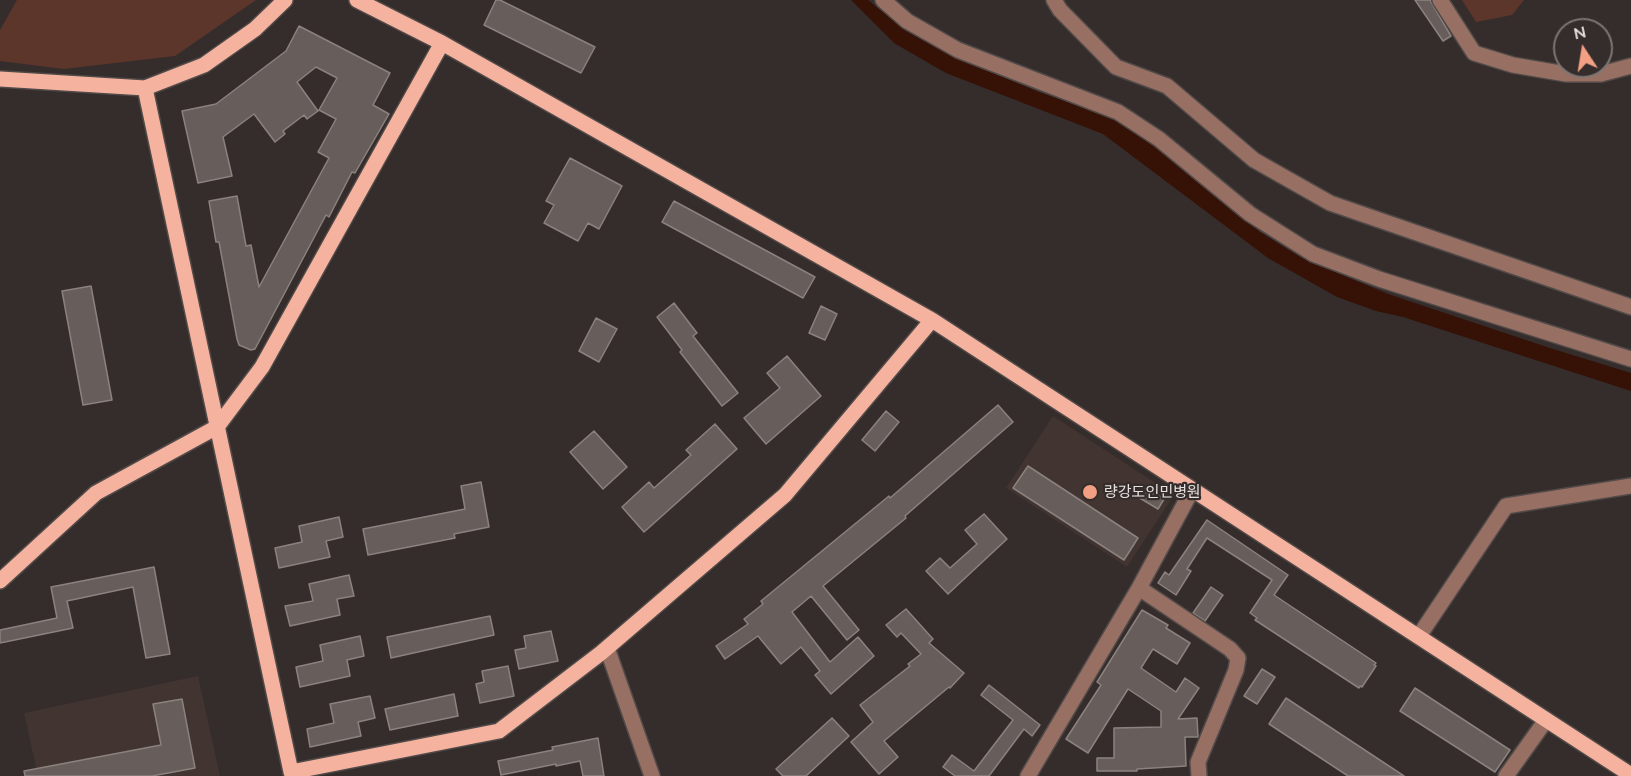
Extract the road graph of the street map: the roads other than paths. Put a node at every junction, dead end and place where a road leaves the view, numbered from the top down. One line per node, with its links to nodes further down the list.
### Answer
1 (285, 0): 9 (main road)
2 (357, 0): 6 (main road)
3 (883, 0): 12 (street)
4 (1054, 0): 10 (street)
5 (1440, 0): 7 (street)
6 (442, 43): 11 (main road); 13 (main road)
7 (1631, 66)
8 (0, 79): 9 (main road)
9 (145, 88): 13 (main road)
10 (1631, 307)
11 (932, 320): 15 (main road); 21 (main road)
12 (1631, 359)
13 (217, 427): 16 (main road); 24 (main road)
14 (1631, 486): 20 (street)
15 (1192, 490): 19 (street); 20 (main road)
16 (20, 563): 17 (street); 18 (main road)
17 (0, 573)
18 (0, 581)
19 (1138, 588): 27 (street); 28 (street)
20 (1419, 636): 22 (main road)
21 (607, 648): 23 (main road); 26 (street)
22 (1546, 720): 25 (main road); 29 (street)
23 (317, 772): 24 (main road)
24 (289, 774)
25 (1631, 775)
26 (652, 776)
27 (1028, 776)
28 (1199, 776)
29 (1506, 776)

